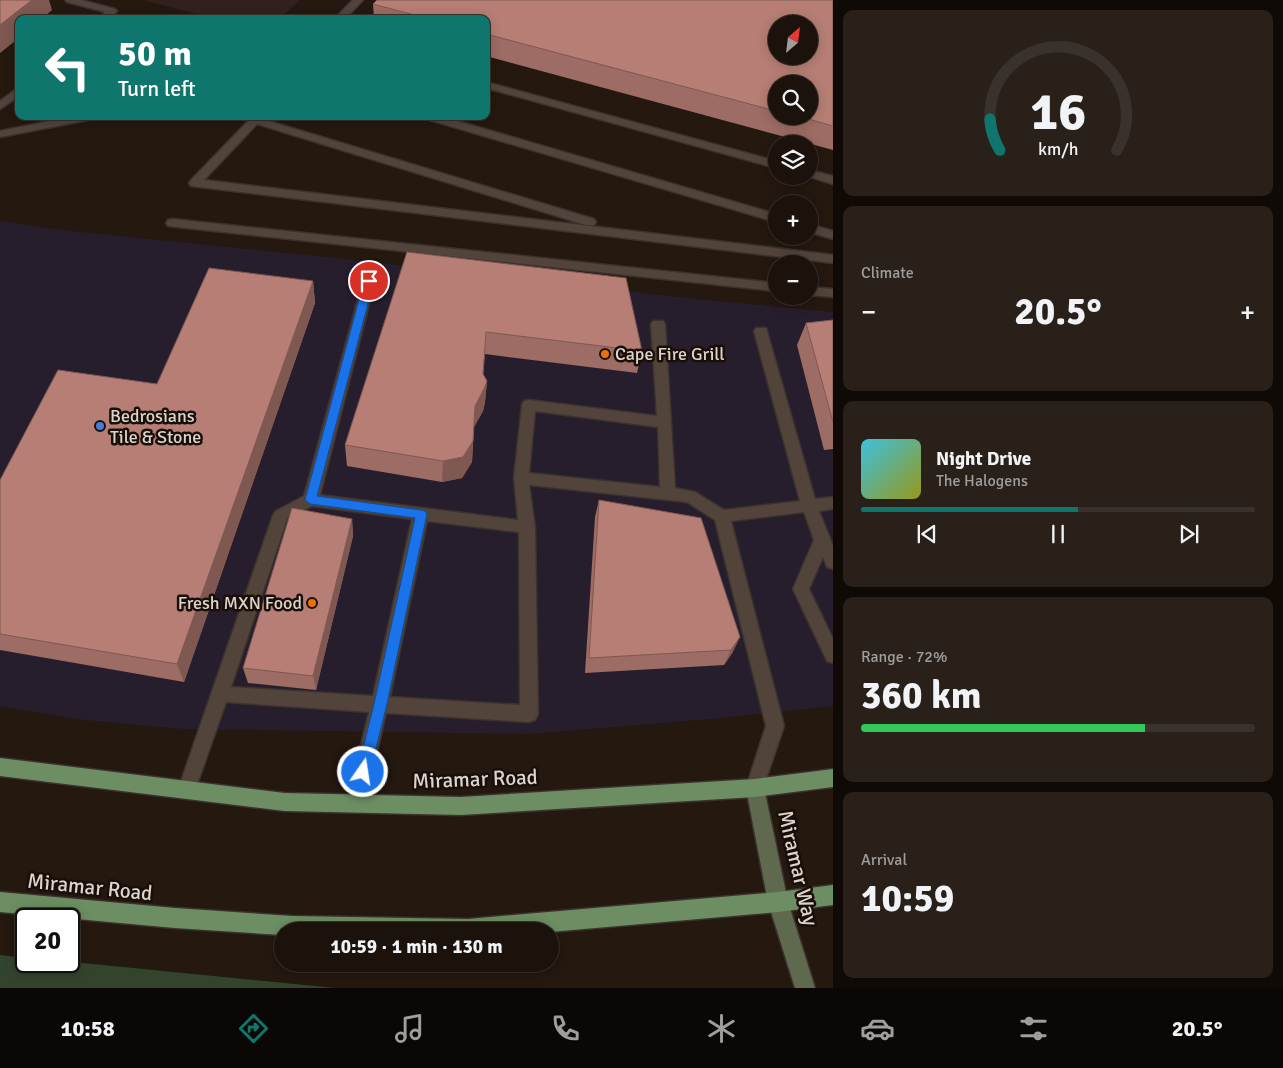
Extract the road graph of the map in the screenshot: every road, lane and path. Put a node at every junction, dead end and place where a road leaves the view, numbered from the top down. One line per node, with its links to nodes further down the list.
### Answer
1 (70, 0): 3 (lane)
2 (358, 0): 4 (lane)
3 (108, 15)
4 (343, 15)
5 (490, 86): 13 (lane)
6 (15, 93): 7 (lane)
7 (0, 106)
8 (72, 120): 12 (lane)
9 (255, 120): 19 (lane)
10 (263, 120): 19 (lane)
11 (441, 120): 16 (lane)
12 (0, 134)
13 (768, 162)
14 (818, 176): 15 (lane)
15 (833, 180)
16 (768, 216)
17 (172, 222): 23 (lane)
18 (818, 231): 20 (lane)
19 (629, 234): 21 (lane)
20 (833, 235)
21 (833, 259)
22 (369, 281): 31 (lane)
23 (768, 286)
24 (818, 292): 25 (lane)
25 (833, 293)
26 (658, 324): 28 (lane)
27 (760, 331): 33 (lane)
28 (665, 422): 29 (lane); 30 (lane)
29 (522, 478): 30 (lane); 36 (lane)
30 (668, 494): 35 (lane)
31 (310, 500): 34 (lane); 40 (lane)
32 (833, 503): 33 (lane)
33 (809, 505): 35 (lane); 37 (lane)
34 (421, 514): 36 (lane); 41 (lane)
35 (722, 516): 44 (lane)
36 (527, 528): 41 (lane)
37 (822, 540): 38 (lane); 39 (lane)
38 (833, 562)
39 (833, 656)
40 (220, 694): 41 (lane); 45 (lane)
41 (380, 704): 46 (lane)
42 (0, 767): 45 (main road, Miramar Road)
43 (833, 778): 44 (main road, Miramar Road)
44 (755, 788): 46 (main road, Miramar Road); 49 (street, Miramar Way)
45 (187, 790): 46 (main road, Miramar Road)
46 (356, 803)
47 (833, 895): 49 (main road, Miramar Road)
48 (0, 902): 49 (main road, Miramar Road)
49 (778, 902): 50 (street, Miramar Way)
50 (805, 988)

